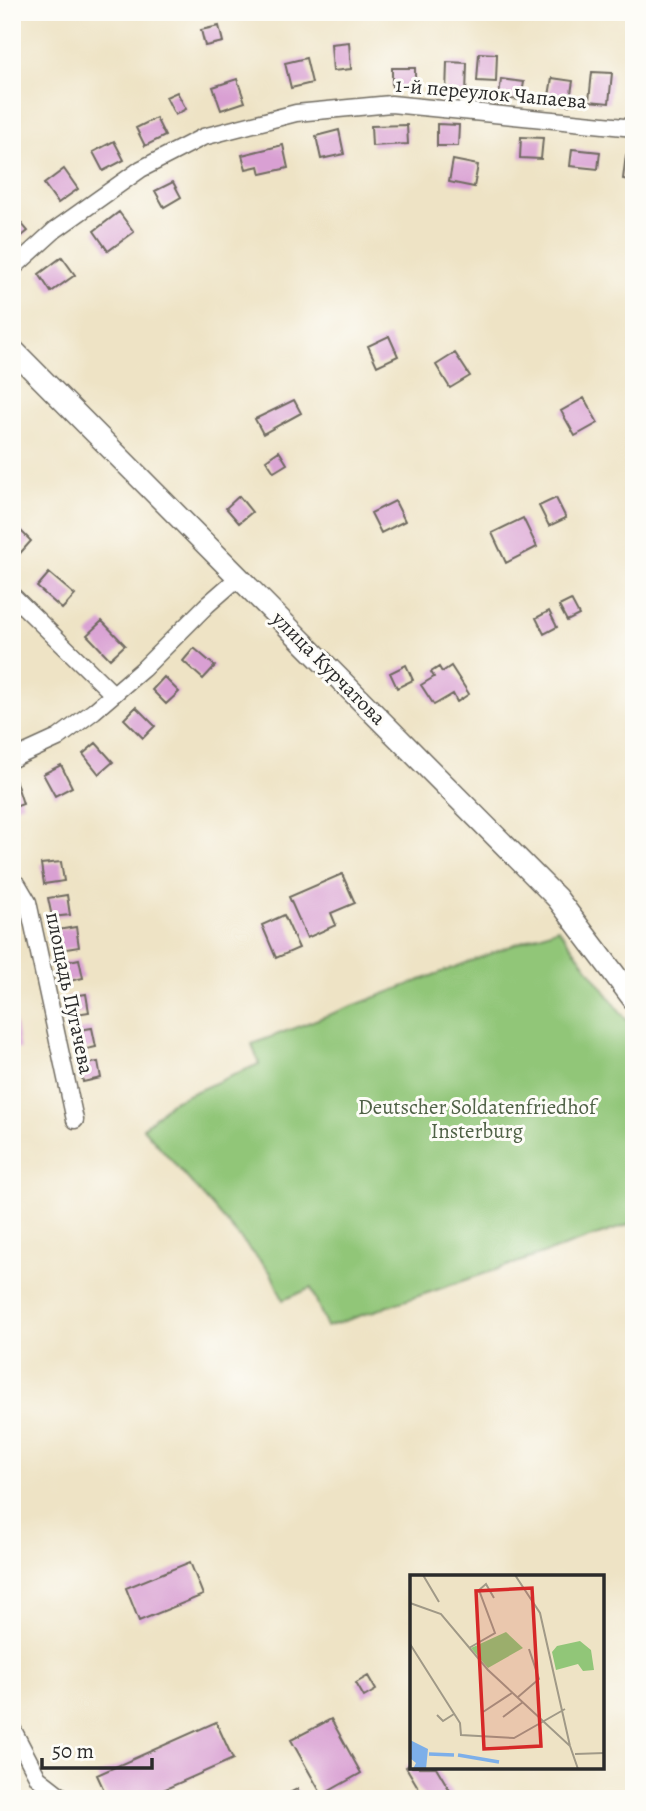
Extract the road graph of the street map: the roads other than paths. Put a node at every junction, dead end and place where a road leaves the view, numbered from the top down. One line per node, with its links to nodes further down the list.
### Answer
1 (634, 128): 2 (street, 1-й переулок Чапаева)
2 (12, 269)
3 (12, 349): 4 (main road, улица Курчатова)
4 (239, 577): 6 (street); 9 (main road, улица Курчатова)
5 (12, 595): 6 (street)
6 (113, 694): 7 (street)
7 (12, 759)
8 (12, 882): 10 (street, площадь Пугачева)
9 (634, 1000)
10 (75, 1120)
11 (12, 1728): 12 (street)
12 (65, 1799)

